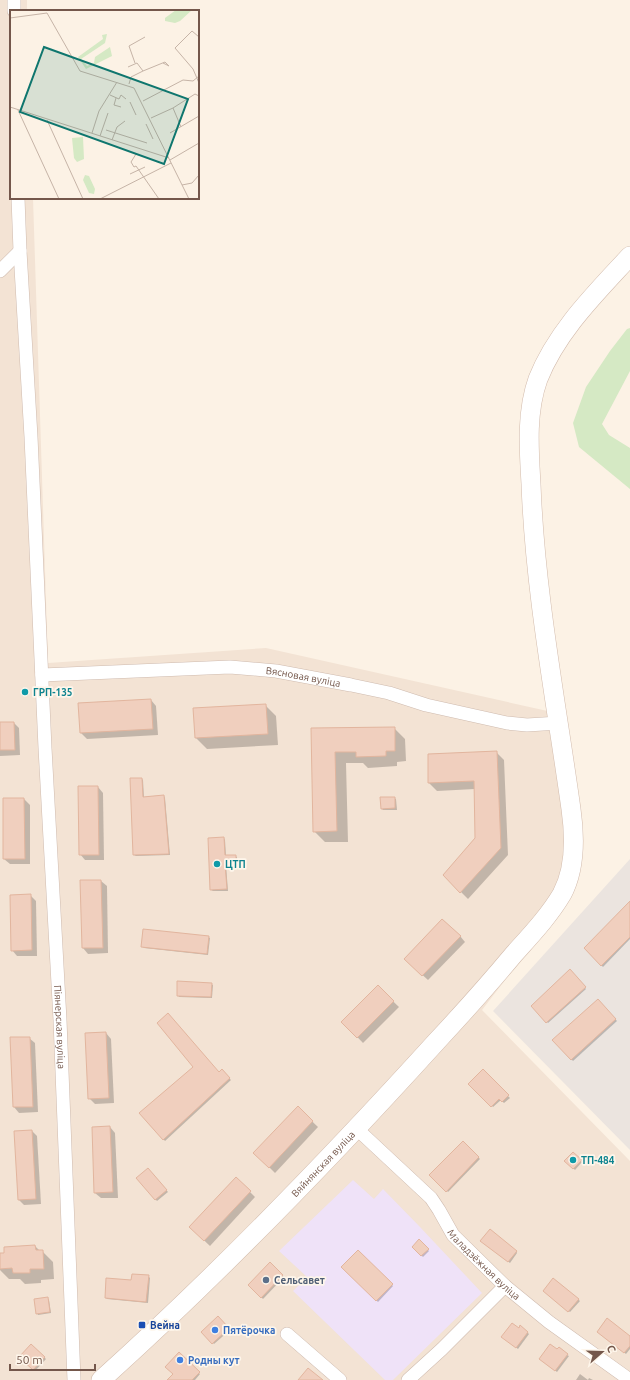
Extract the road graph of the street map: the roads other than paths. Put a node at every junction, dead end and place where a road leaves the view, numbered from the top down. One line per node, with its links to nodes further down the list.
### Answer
1 (18, 199): 2 (street, Піянерская вуліца)
2 (20, 251): 4 (street); 5 (street, Піянерская вуліца)
3 (630, 256): 6 (street, Вяйнянская вуліца)
4 (0, 271)
5 (42, 675): 6 (street, Вясновая вуліца); 10 (street, Піянерская вуліца)
6 (559, 723): 7 (street, Вяйнянская вуліца)
7 (357, 1129): 8 (street, Маладзёжная вуліца); 11 (street, Вяйнянская вуліца)
8 (505, 1286): 13 (street); 14 (street, Маладзёжная вуліца)
9 (287, 1334): 12 (street)
10 (77, 1377)
11 (101, 1380)
12 (340, 1380)
13 (408, 1380)
14 (630, 1380)

